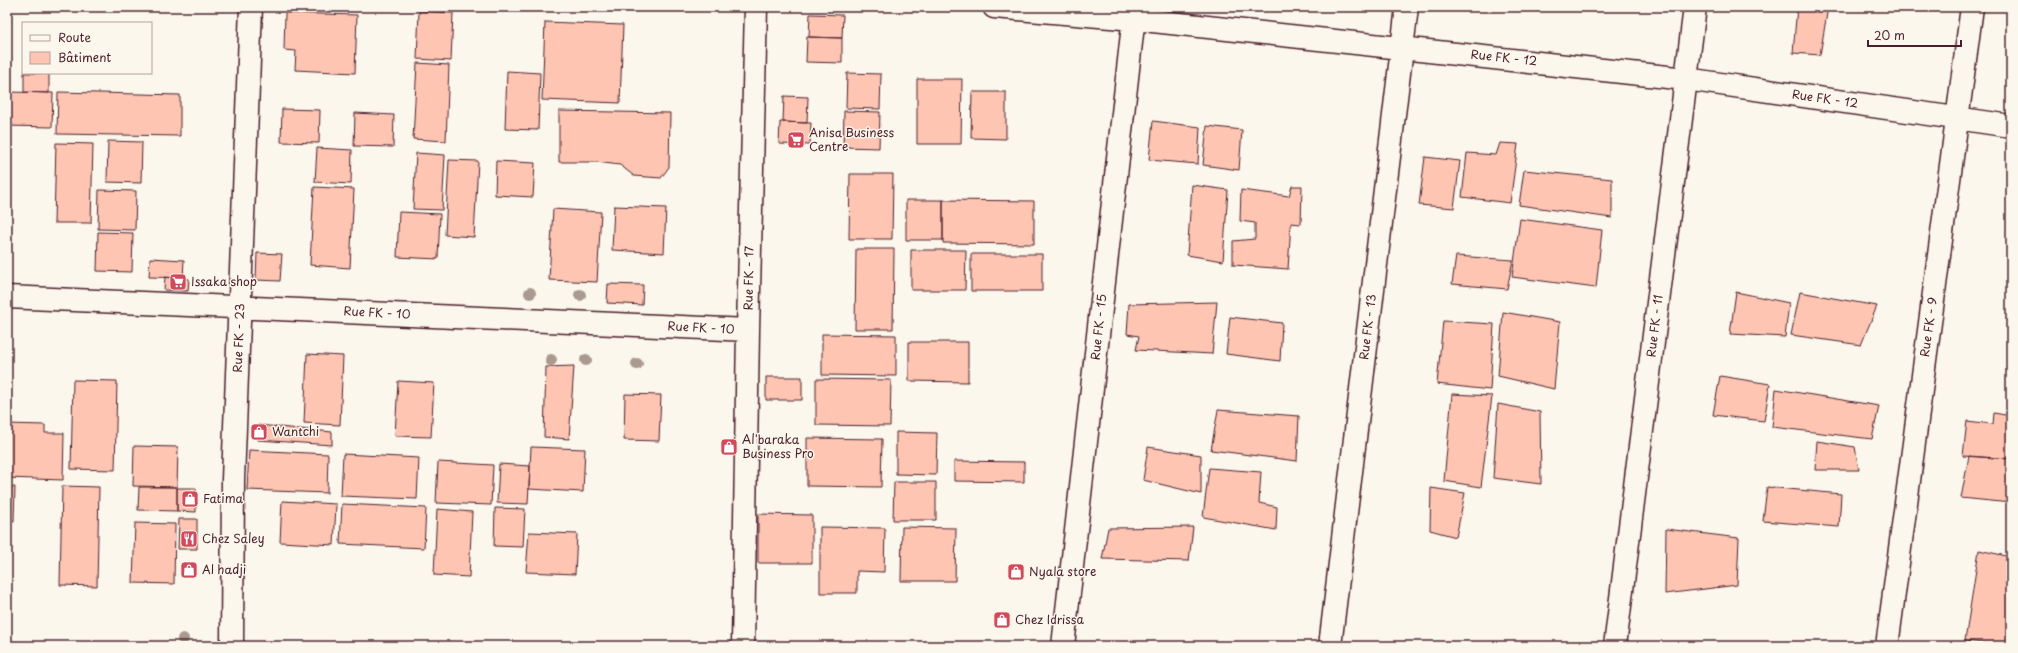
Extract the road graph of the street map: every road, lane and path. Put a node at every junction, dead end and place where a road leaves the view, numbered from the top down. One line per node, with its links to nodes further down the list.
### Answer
1 (251, 7): 13 (street, Rue FK - 23)
2 (756, 7): 14 (street, Rue FK - 17)
3 (994, 7): 7 (street, Rue FK - 12)
4 (1407, 7): 8 (street, Rue FK - 13)
5 (1695, 7): 9 (street, Rue FK - 11)
6 (1972, 7): 10 (street, Rue FK - 9)
7 (1134, 13): 8 (street, Rue FK - 12); 17 (street, Rue FK - 15)
8 (1402, 47): 9 (street, Rue FK - 12); 18 (street, Rue FK - 13)
9 (1686, 79): 10 (street, Rue FK - 12); 19 (street, Rue FK - 11)
10 (1957, 119): 11 (street, Rue FK - 12); 20 (street, Rue FK - 9)
11 (2011, 126)
12 (7, 297): 13 (street, Rue FK - 10)
13 (240, 307): 14 (street, Rue FK - 10); 15 (street, Rue FK - 23)
14 (748, 330): 16 (street, Rue FK - 17)
15 (232, 646)
16 (742, 646)
17 (1064, 646)
18 (1330, 646)
19 (1615, 646)
20 (1887, 646)

